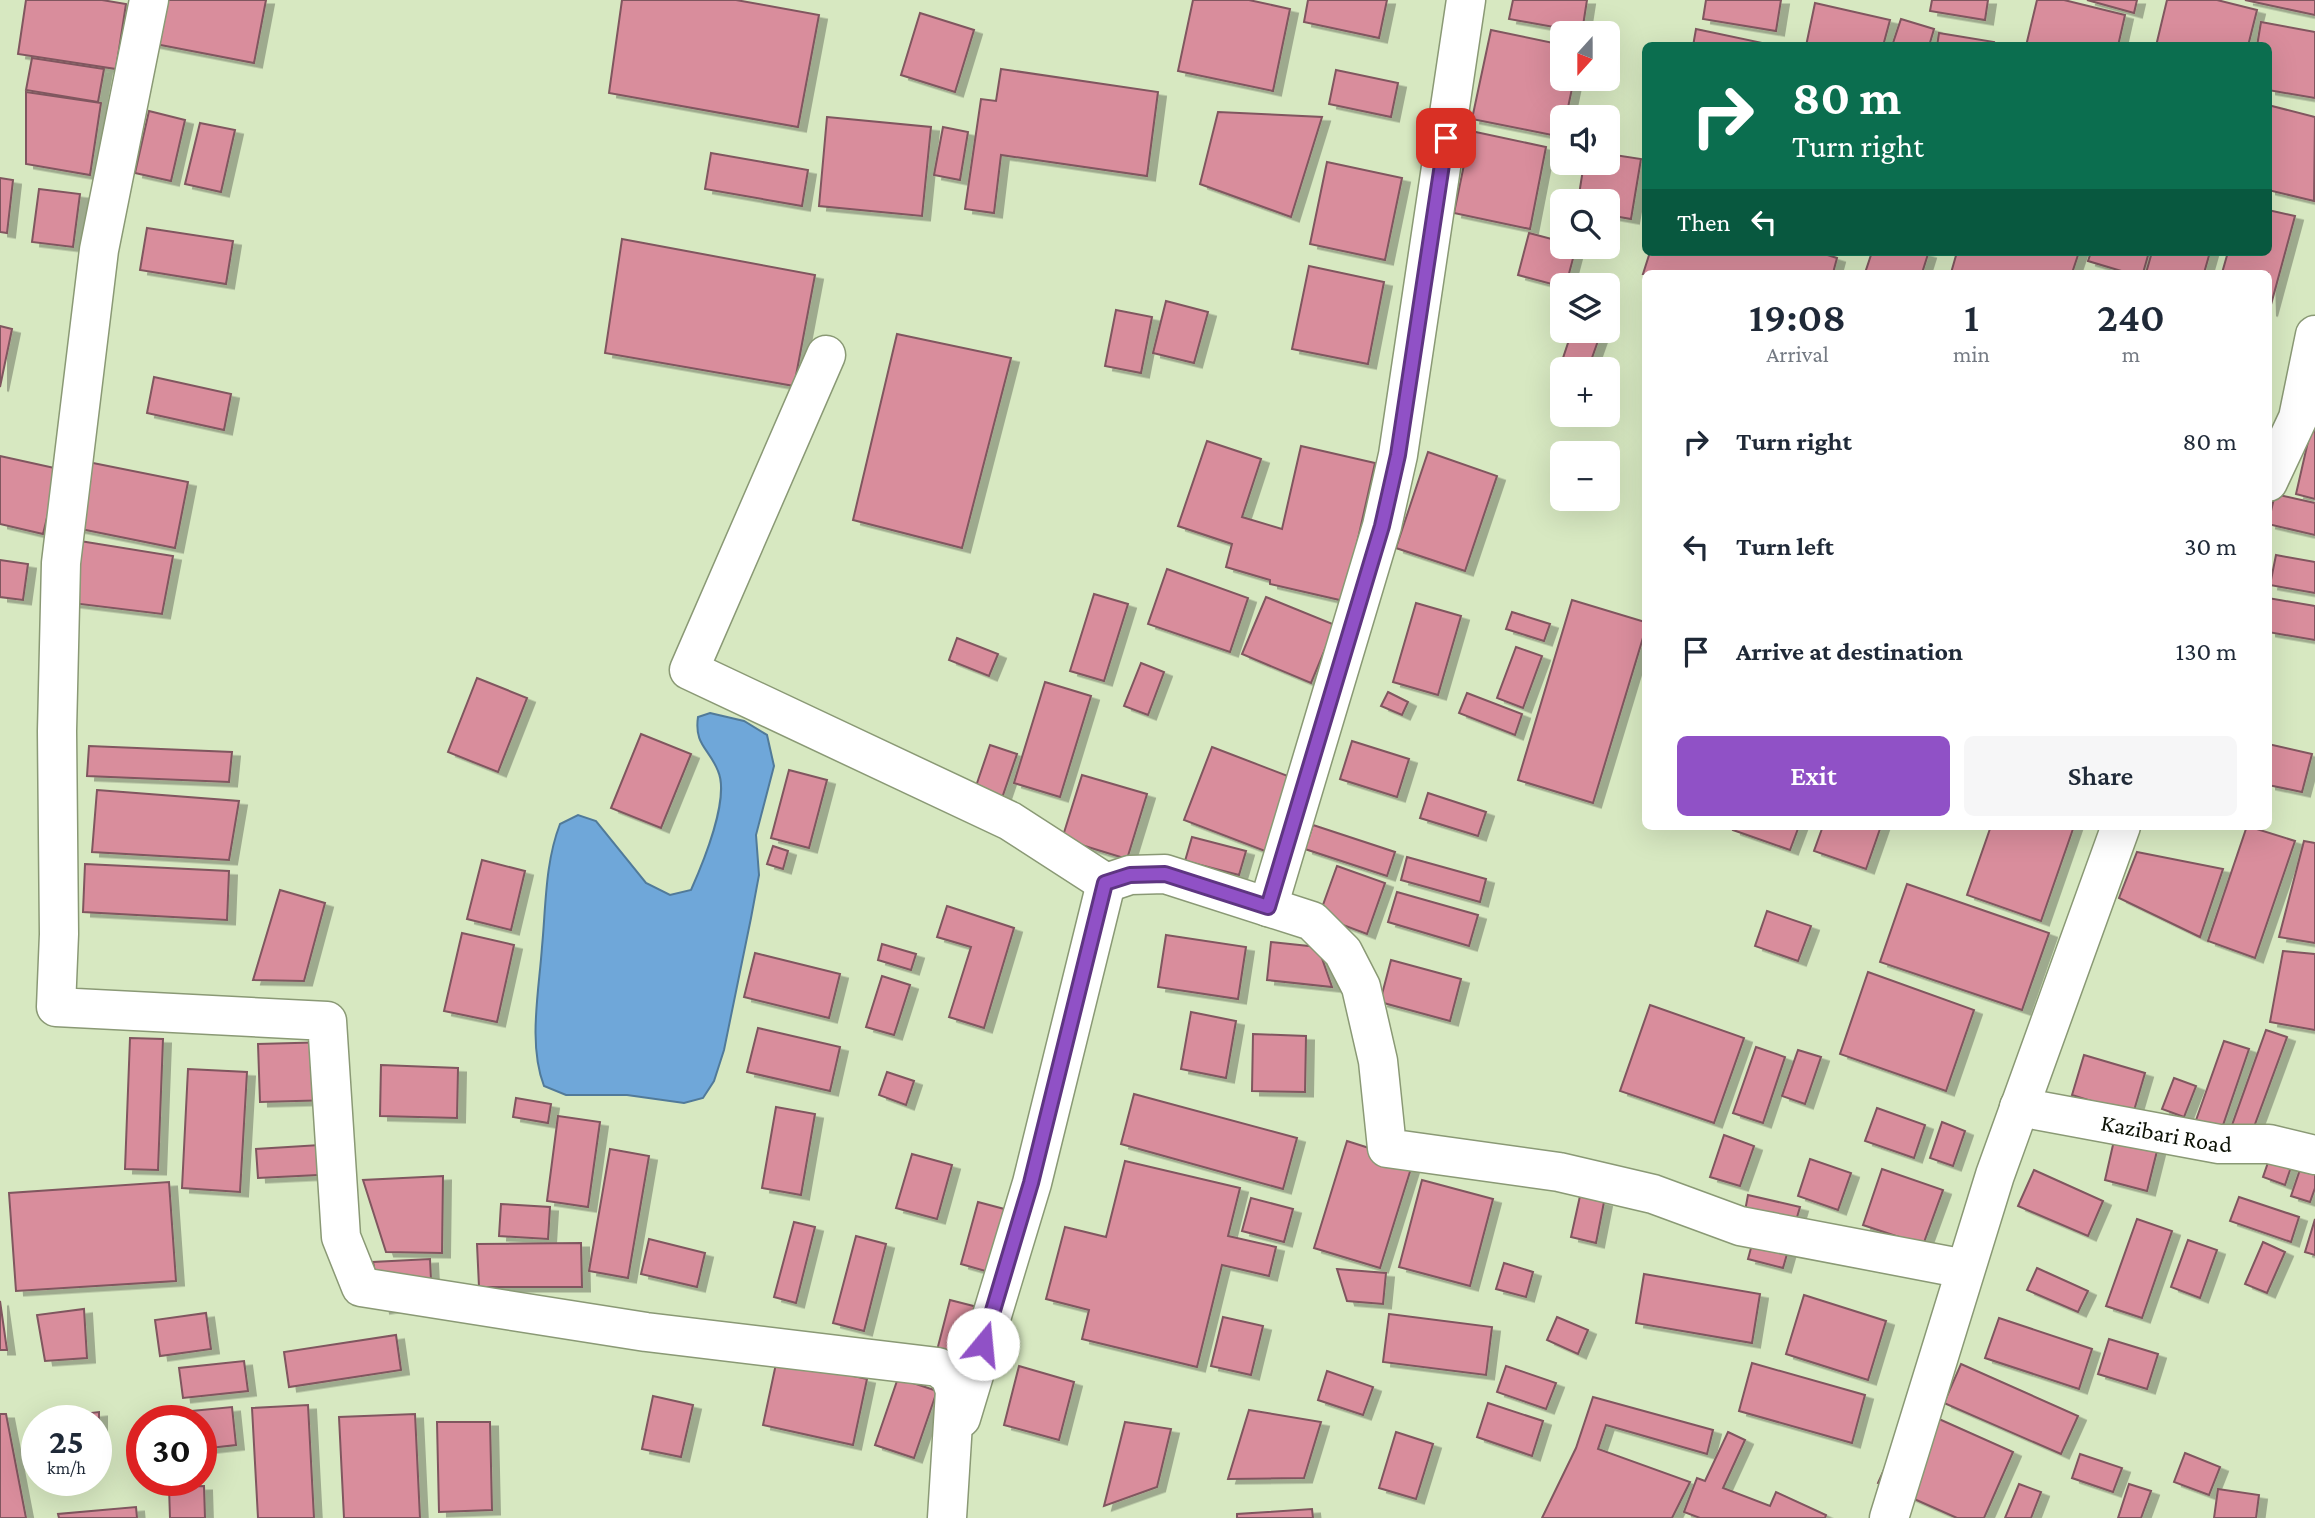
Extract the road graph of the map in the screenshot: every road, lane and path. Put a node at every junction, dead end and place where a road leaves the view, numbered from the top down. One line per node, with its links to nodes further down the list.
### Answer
1 (149, 0): 12 (street)
2 (1466, 0): 8 (street)
3 (2315, 335): 5 (street)
4 (827, 355): 7 (street)
5 (2272, 473)
6 (2120, 830): 9 (street)
7 (1105, 883): 8 (street); 12 (street)
8 (1268, 907): 11 (street)
9 (2019, 1107): 10 (street, Kazibari Road); 11 (street)
10 (2315, 1155)
11 (1965, 1269): 14 (street)
12 (951, 1451): 13 (street)
13 (947, 1518)
14 (1889, 1518)

